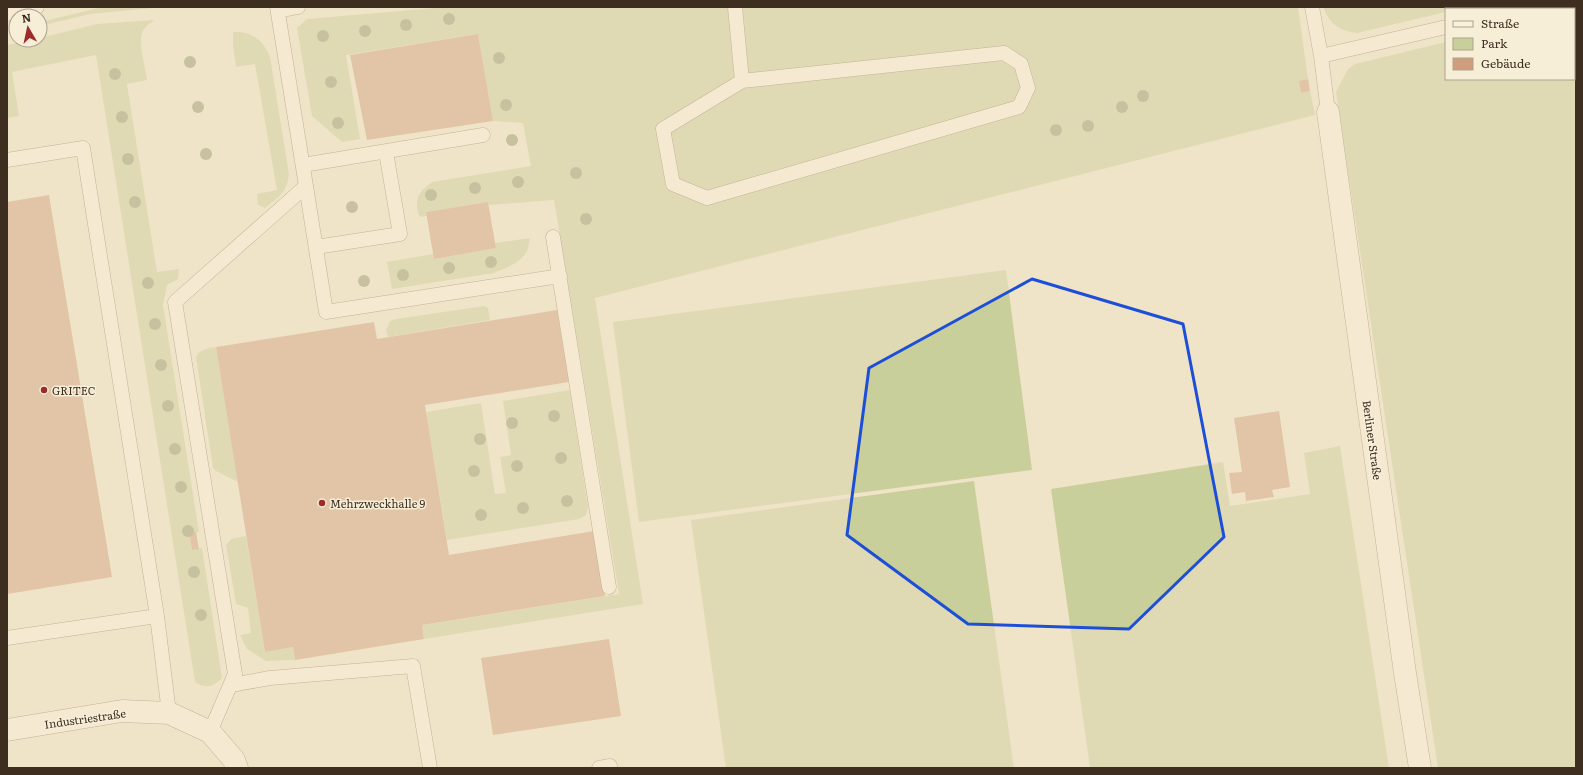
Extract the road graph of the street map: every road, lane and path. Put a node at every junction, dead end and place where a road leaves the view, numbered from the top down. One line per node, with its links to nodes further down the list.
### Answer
1 (37, 7): 6 (lane)
2 (298, 7): 5 (lane)
3 (735, 7): 9 (lane)
4 (1312, 7): 8 (lane)
5 (277, 9): 14 (lane)
6 (7, 14)
7 (1445, 27): 8 (lane)
8 (1321, 56): 10 (lane)
9 (742, 81): 9 (lane)
10 (1328, 112): 30 (street, Berliner Straße)
11 (483, 136): 12 (lane)
12 (386, 152): 14 (lane); 17 (lane)
13 (7, 160): 20 (lane)
14 (303, 165): 15 (lane)
15 (306, 186): 17 (lane); 22 (lane)
16 (553, 237): 18 (lane)
17 (316, 247): 18 (lane)
18 (560, 276): 19 (lane)
19 (610, 587)
20 (157, 616): 21 (lane); 23 (lane)
21 (7, 638)
22 (231, 685): 25 (lane); 27 (lane)
23 (169, 712): 24 (street, Industriestraße); 25 (street, Industriestraße)
24 (7, 730)
25 (210, 732): 26 (street, Industriestraße)
26 (237, 768)
27 (430, 768)
28 (599, 768): 29 (lane)
29 (610, 768)
30 (1420, 768)

